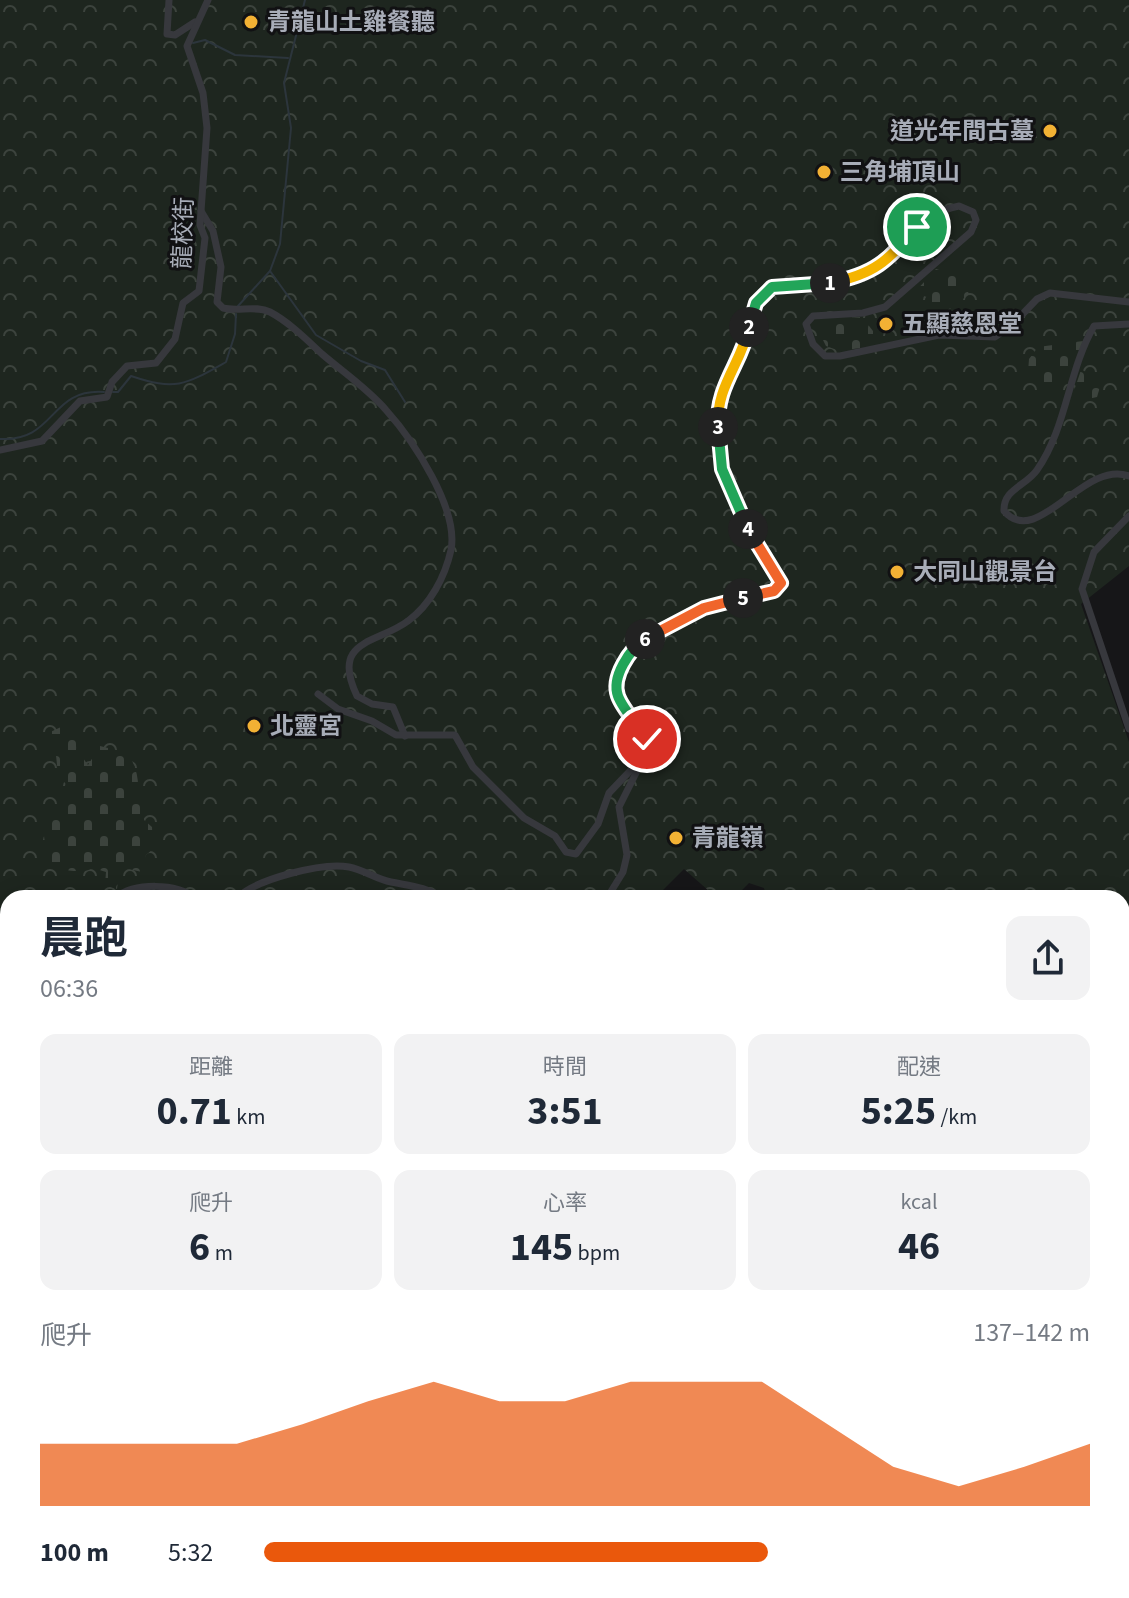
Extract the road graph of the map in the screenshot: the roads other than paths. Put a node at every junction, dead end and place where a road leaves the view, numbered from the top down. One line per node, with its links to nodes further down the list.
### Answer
1 (169, 0): 3 (street)
2 (208, 0): 3 (street, 龍校街)
3 (197, 21): 4 (street, 龍校街)
4 (201, 211): 7 (street, 龍校街); 12 (street)
5 (1129, 302): 13 (street)
6 (1129, 324): 8 (street)
7 (0, 450)
8 (1129, 476)
9 (1129, 516): 11 (street)
10 (318, 694): 12 (street)
11 (1129, 729)
12 (405, 736): 13 (street)
13 (641, 762): 18 (street)
14 (134, 890): 15 (street)
15 (176, 890)
16 (245, 890): 17 (street)
17 (430, 890)
18 (612, 890)

